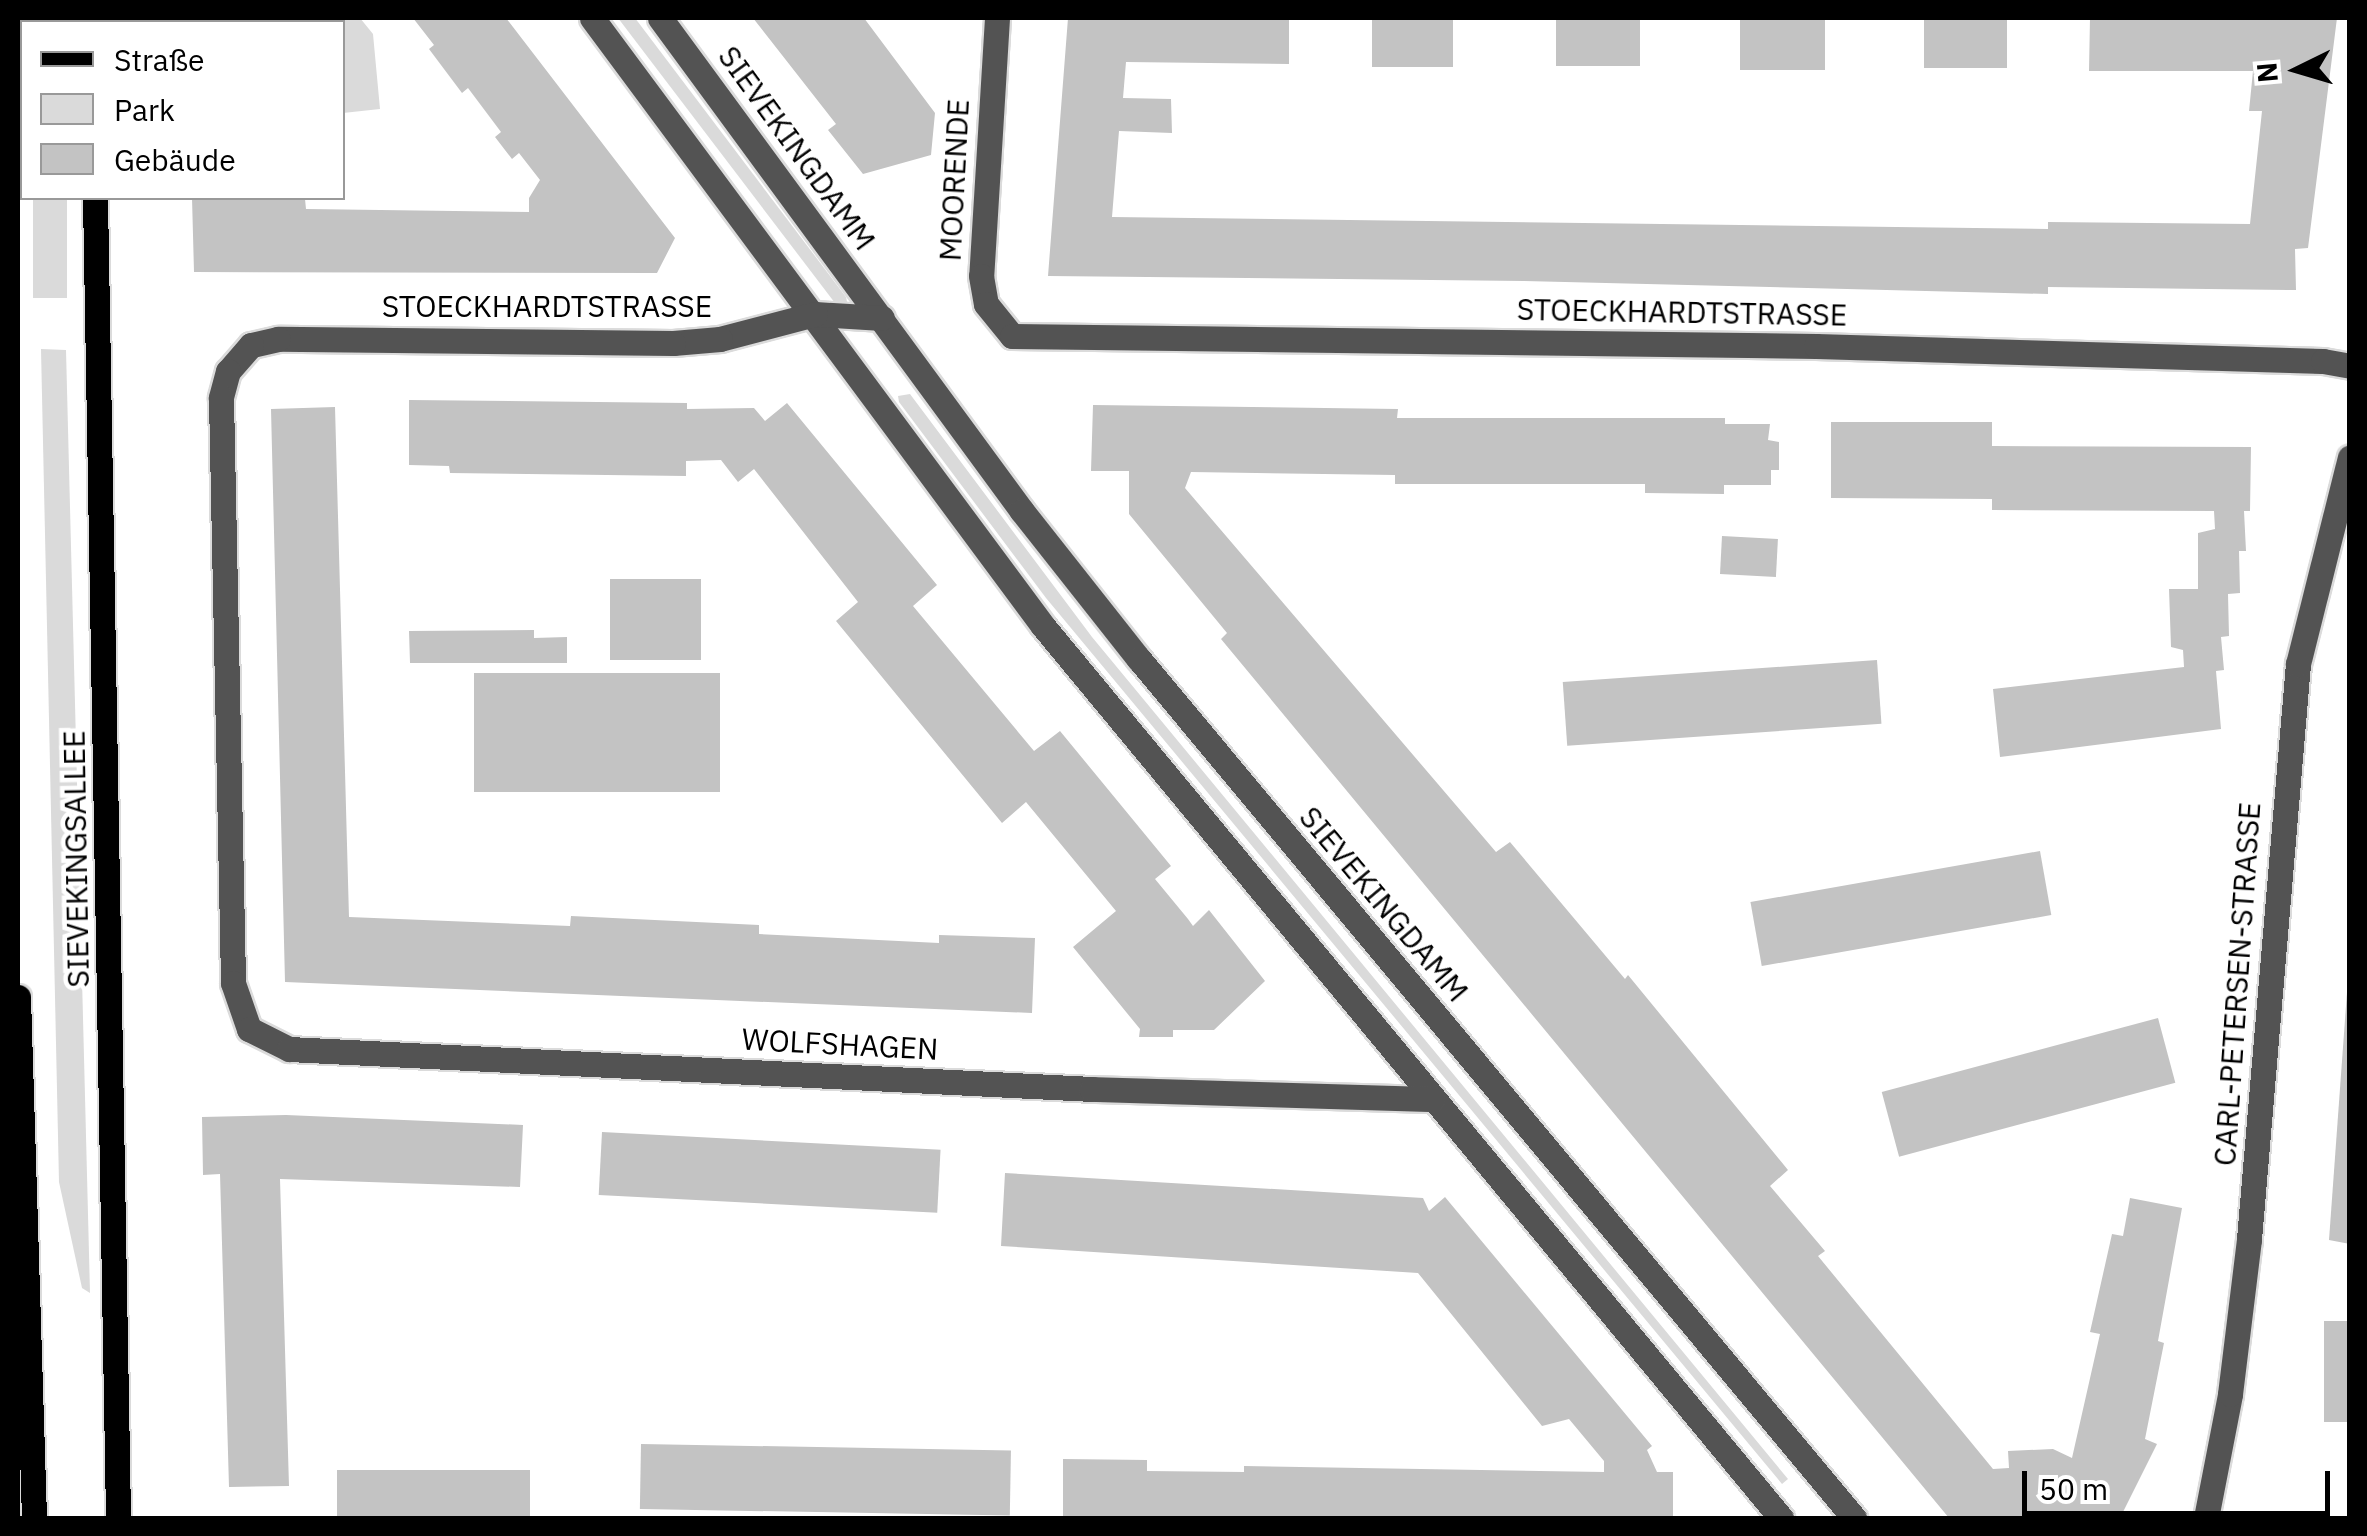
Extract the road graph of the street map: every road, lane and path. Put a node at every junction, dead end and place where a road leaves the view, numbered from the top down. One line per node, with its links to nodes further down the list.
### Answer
1 (592, 18): 5 (street)
2 (660, 18): 6 (street, SIEVEKINGDAMM)
3 (997, 18): 7 (street, MOORENDE)
4 (94, 200): 15 (main road, SIEVEKINGSALLEE)
5 (815, 314): 6 (street); 12 (street, STOECKHARDTSTRASSE); 13 (street)
6 (882, 318): 17 (street, SIEVEKINGDAMM)
7 (1012, 336): 8 (street, STOECKHARDTSTRASSE)
8 (2350, 366)
9 (2350, 457): 10 (street, CARL-PETERSEN-STRASSE)
10 (2341, 529): 18 (street, CARL-PETERSEN-STRASSE)
11 (18, 997): 14 (main road, SIEVEKINGSALLEE)
12 (250, 1029): 13 (street, WOLFSHAGEN)
13 (1433, 1099): 16 (street)
14 (34, 1518)
15 (118, 1518)
16 (1782, 1518)
17 (1854, 1518)
18 (2206, 1518)

